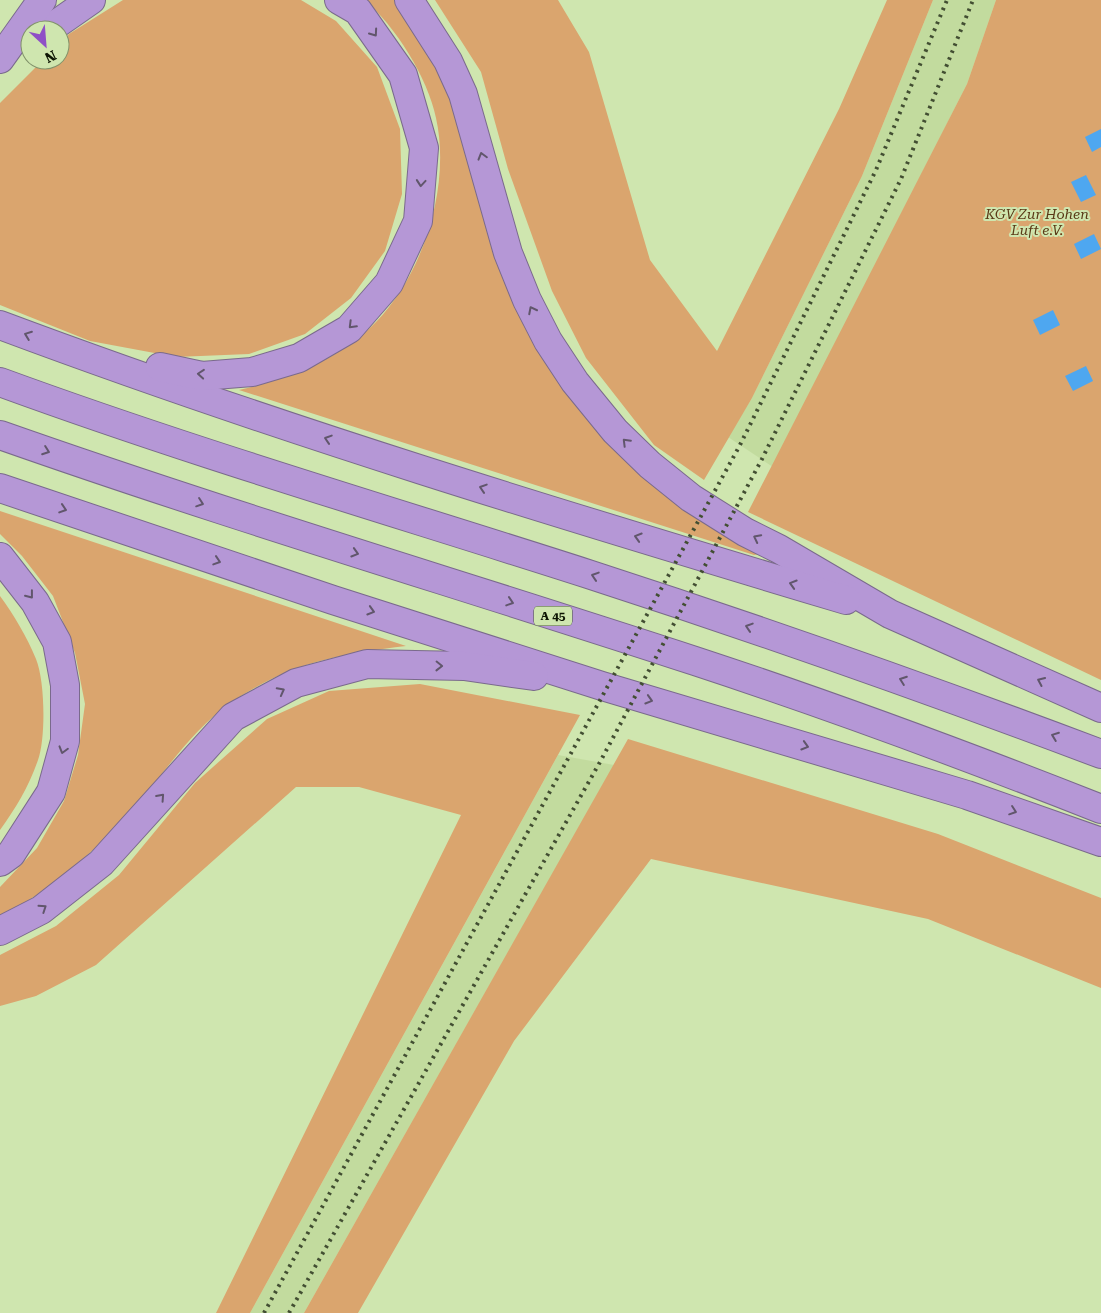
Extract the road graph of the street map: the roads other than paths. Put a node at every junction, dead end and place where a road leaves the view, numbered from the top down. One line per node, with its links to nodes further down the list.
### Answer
1 (42, 0): 7 (highway)
2 (91, 0): 5 (highway)
3 (340, 0): 10 (highway, one-way to 10)
4 (409, 0): 15 (highway, one-way to 4)
5 (62, 20)
6 (20, 53): 8 (highway)
7 (0, 58)
8 (0, 69)
9 (0, 325): 10 (highway, one-way to 9)
10 (56, 346): 15 (highway, one-way to 10)
11 (0, 382): 18 (highway, one-way to 11)
12 (0, 435): 19 (highway, A 45, one-way to 19)
13 (0, 488): 16 (highway, one-way to 16)
14 (0, 557): 21 (highway, one-way to 21)
15 (890, 614): 17 (highway, one-way to 15)
16 (602, 686): 20 (highway, one-way to 20); 22 (highway, one-way to 16)
17 (1101, 708)
18 (1101, 754)
19 (1101, 809)
20 (1101, 842)
21 (0, 862)
22 (0, 931)

